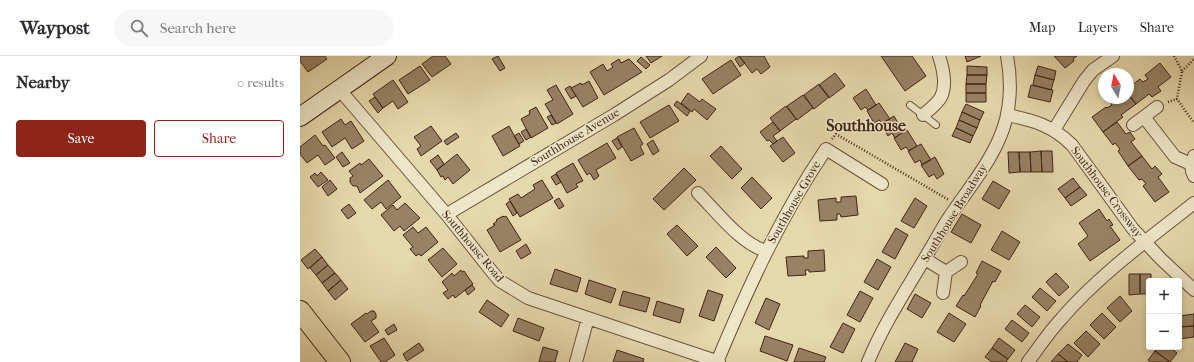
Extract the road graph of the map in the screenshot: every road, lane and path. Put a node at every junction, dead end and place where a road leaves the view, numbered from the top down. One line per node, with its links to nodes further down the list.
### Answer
1 (387, 56): 9 (main road)
2 (939, 56): 12 (street)
3 (1007, 56): 13 (street, Southhouse Broadway)
4 (1113, 56): 19 (street)
5 (1174, 56): 8 (path)
6 (696, 57): 26 (street, Southhouse Avenue)
7 (1194, 59): 8 (path)
8 (1182, 71): 16 (path)
9 (339, 89): 14 (main road); 26 (street, Southhouse Road)
10 (910, 105): 12 (lane)
11 (1157, 107): 15 (street)
12 (923, 115): 17 (lane)
13 (1007, 115): 19 (street, Southhouse Crossway); 25 (street, Southhouse Broadway)
14 (300, 117)
15 (1144, 117): 18 (street); 21 (street)
16 (1194, 123)
17 (936, 125)
18 (1133, 125)
19 (1054, 130): 27 (street, Southhouse Crossway)
20 (826, 149): 22 (street, Southhouse Grove); 25 (path); 28 (street, Southhouse Grove)
21 (1193, 166)
22 (882, 184)
23 (698, 193): 28 (street, Southhouse Grove)
24 (1194, 203): 27 (street)
25 (958, 205): 29 (street, Southhouse Broadway)
26 (447, 215): 35 (street, Southhouse Road)
27 (1145, 242): 32 (street, Southhouse Crossway); 40 (street)
28 (766, 251): 38 (street, Southhouse Grove)
29 (925, 259): 31 (street); 39 (street, Southhouse Broadway)
30 (960, 262): 31 (street)
31 (946, 272): 33 (street)
32 (1194, 290)
33 (943, 293)
34 (300, 311): 36 (main road)
35 (588, 318): 37 (street); 38 (street, Southhouse Road)
36 (340, 362)
37 (576, 362)
38 (718, 362)
39 (868, 362)
40 (1028, 362)

